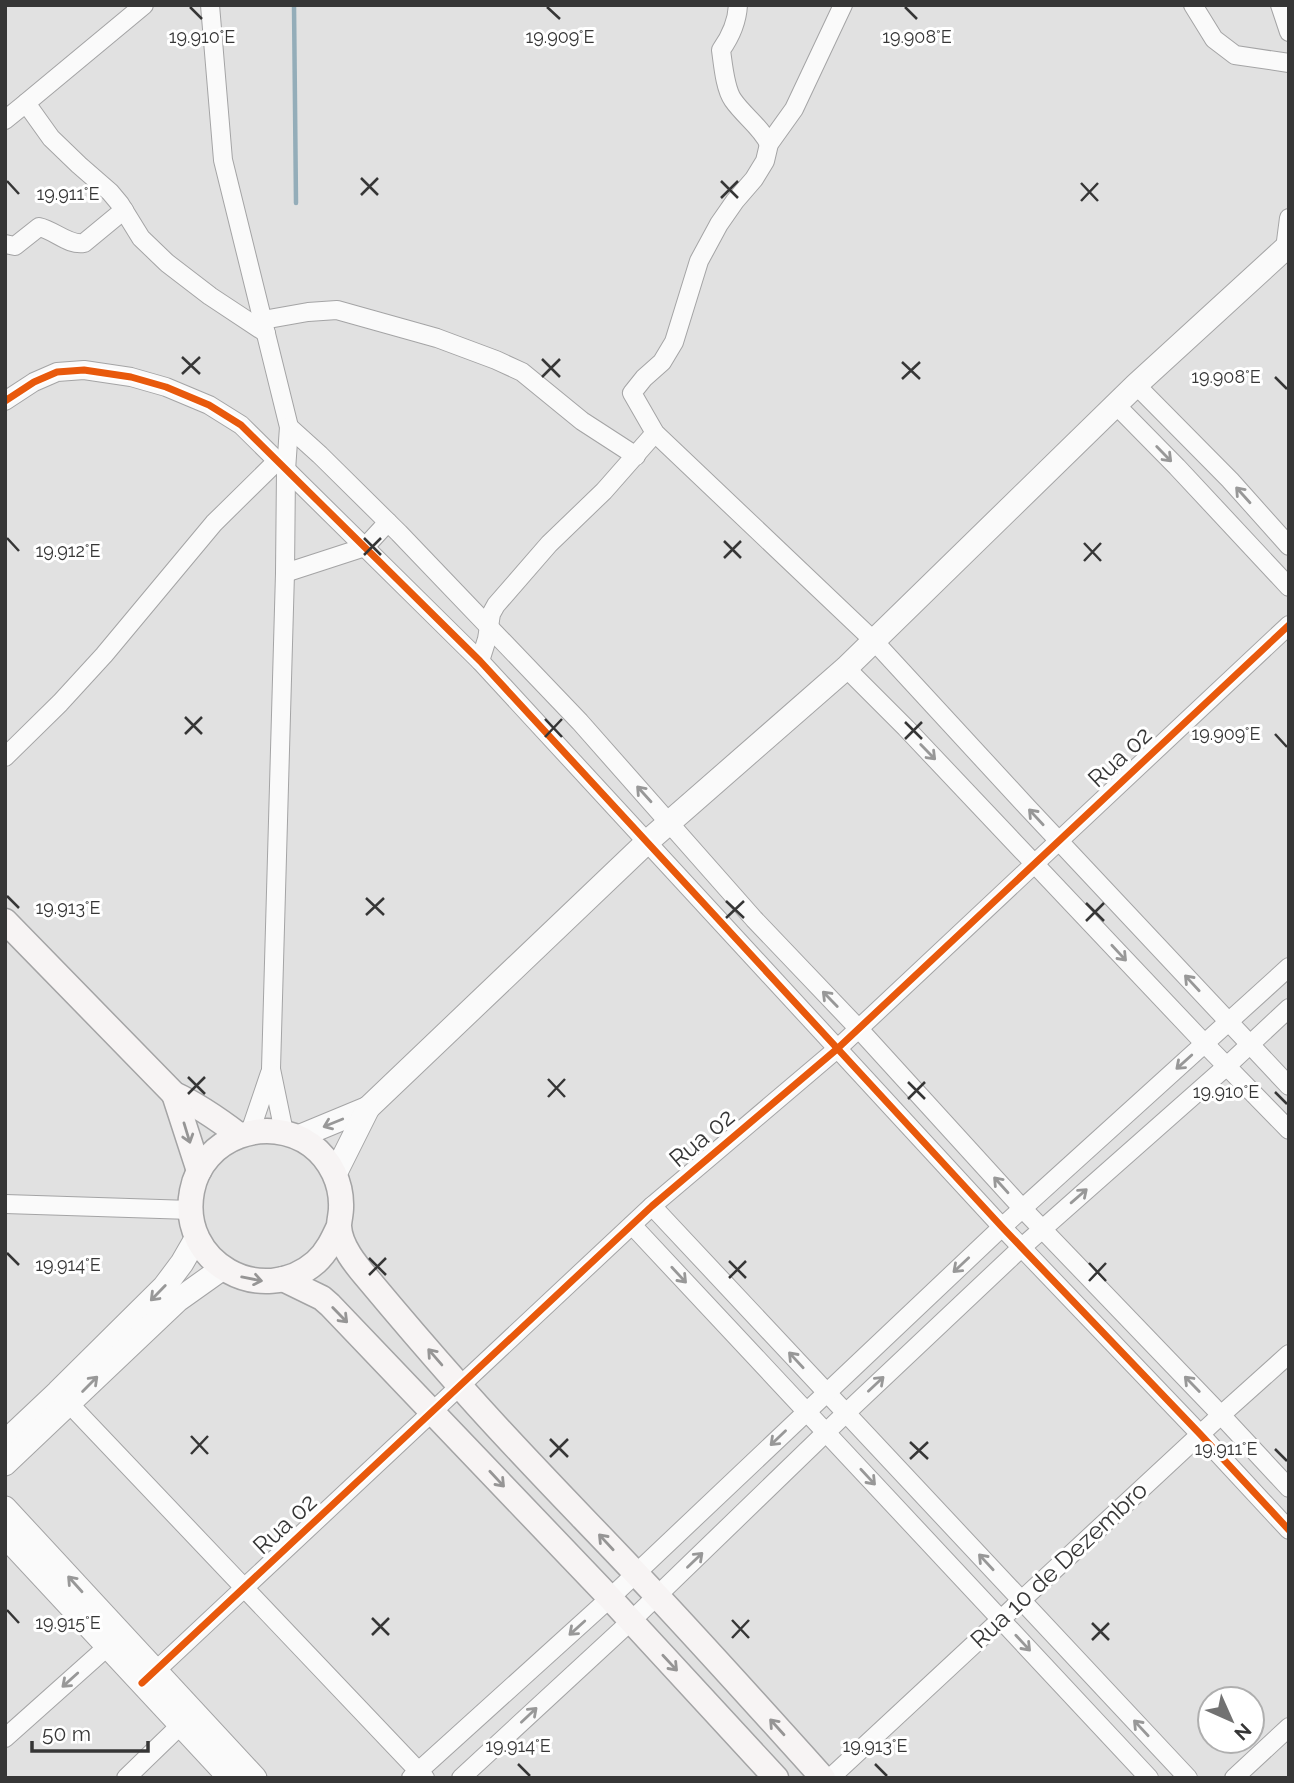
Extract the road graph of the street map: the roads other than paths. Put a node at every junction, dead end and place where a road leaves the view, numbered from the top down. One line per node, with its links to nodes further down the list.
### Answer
1 (144, 5): 9 (street)
2 (738, 5): 11 (street)
3 (843, 5): 11 (street)
4 (1193, 5): 8 (street)
5 (1280, 5): 7 (street)
6 (208, 6): 16 (street)
7 (1289, 32)
8 (1289, 63)
9 (26, 103): 10 (street); 12 (street)
10 (5, 120)
11 (769, 144): 21 (street)
12 (124, 211): 14 (street); 16 (street)
13 (1289, 218): 15 (street)
14 (5, 244)
15 (1287, 247): 17 (street)
16 (264, 326): 20 (street); 22 (street)
17 (1136, 385): 19 (street); 25 (street, one-way to 17)
18 (5, 401): 23 (street)
19 (1116, 405): 28 (street, one-way to 28); 31 (street)
20 (289, 428): 23 (street); 24 (street)
21 (655, 433): 22 (street); 31 (street)
22 (636, 456): 29 (street)
23 (282, 466): 26 (street); 27 (street); 34 (street)
24 (388, 522): 26 (street); 29 (street)
25 (1289, 546)
26 (365, 547): 27 (street); 32 (street)
27 (285, 573): 48 (street)
28 (1289, 587)
29 (488, 625): 32 (street); 35 (street, one-way to 29)
30 (1289, 625): 36 (street, Rua 02)
31 (874, 641): 33 (street); 36 (street, one-way to 31)
32 (480, 661): 37 (street)
33 (846, 668): 35 (street); 38 (street, one-way to 38)
34 (5, 757)
35 (669, 822): 37 (street); 43 (street, one-way to 35)
36 (1059, 841): 38 (street, Rua 02); 42 (street, one-way to 36)
37 (647, 842): 46 (street); 51 (street)
38 (1034, 863): 43 (street, Rua 02); 44 (street, one-way to 44)
39 (5, 921): 50 (main road)
40 (1289, 967): 42 (street)
41 (1289, 1008): 45 (street)
42 (1229, 1022): 44 (street); 45 (street)
43 (858, 1028): 46 (street, Rua 02); 59 (street, one-way to 43)
44 (1205, 1044): 47 (street); 59 (street, one-way to 59)
45 (1250, 1044): 47 (street); 49 (street)
46 (837, 1049): 58 (street, Rua 02); 63 (street)
47 (1228, 1065): 52 (street); 64 (street, one-way to 47)
48 (271, 1069): 53 (street); 54 (street)
49 (1289, 1086)
50 (174, 1094): 53 (main road); 55 (main road, one-way to 55)
51 (368, 1108): 54 (street, one-way to 54); 56 (street)
52 (1289, 1129)
53 (245, 1133): 54 (main road); 55 (main road)
54 (291, 1134): 56 (main road)
55 (199, 1171): 60 (main road)
56 (335, 1174): 62 (main road)
57 (5, 1204): 60 (street)
58 (652, 1206): 61 (street, Rua 02); 71 (street, one-way to 58)
59 (1022, 1208): 63 (street); 64 (street)
60 (191, 1210): 65 (main road)
61 (632, 1225): 70 (street, Rua 02); 73 (street, one-way to 73)
62 (339, 1226): 68 (main road); 70 (main road, one-way to 62)
63 (1002, 1227): 66 (street); 71 (street, one-way to 71)
64 (1042, 1229): 66 (street); 76 (street, one-way to 64)
65 (197, 1237): 67 (main road); 72 (street, one-way to 72)
66 (1021, 1248): 75 (street, one-way to 66); 78 (street)
67 (223, 1268): 68 (main road, one-way to 68); 72 (street, one-way to 67)
68 (283, 1279): 74 (main road, one-way to 74)
69 (1289, 1354): 76 (street, Rua 10 de Dezembro)
70 (460, 1387): 74 (street, Rua 02); 85 (main road, one-way to 70)
71 (826, 1392): 73 (street); 75 (street)
72 (64, 1398): 79 (street); 80 (street); 86 (street)
73 (806, 1411): 77 (street); 85 (street, one-way to 85)
74 (433, 1412): 86 (street, Rua 02); 88 (main road, one-way to 88)
75 (846, 1413): 77 (street); 89 (street, one-way to 75)
76 (1221, 1415): 78 (street, Rua 10 de Dezembro); 81 (street)
77 (826, 1432): 87 (street, one-way to 77); 90 (street, one-way to 90)
78 (1200, 1434): 83 (street); 89 (street, Rua 10 de Dezembro)
79 (5, 1442)
80 (5, 1464)
81 (1289, 1488)
82 (5, 1508): 92 (street, one-way to 82)
83 (1289, 1530)
84 (5, 1536): 92 (street)
85 (636, 1574): 87 (main road); 88 (street)
86 (244, 1588): 93 (street, Rua 02); 97 (street)
87 (658, 1596): 91 (street); 103 (main road, one-way to 87)
88 (610, 1598): 91 (main road); 97 (street, one-way to 97)
89 (1022, 1600): 90 (street, Rua 10 de Dezembro); 106 (street, one-way to 89)
90 (1001, 1619): 104 (street, Rua 10 de Dezembro); 105 (street, one-way to 105)
91 (631, 1622): 101 (street, one-way to 91); 102 (main road, one-way to 102)
92 (114, 1640): 93 (street); 96 (street, one-way to 96)
93 (149, 1677): 94 (street)
94 (187, 1718): 98 (street); 99 (street); 100 (street)
95 (1289, 1727): 107 (street)
96 (5, 1738)
97 (418, 1775)
98 (126, 1778)
99 (230, 1778)
100 (255, 1778)
101 (461, 1778)
102 (776, 1778)
103 (823, 1778)
104 (830, 1778)
105 (1149, 1778)
106 (1188, 1778)
107 (1234, 1778)

